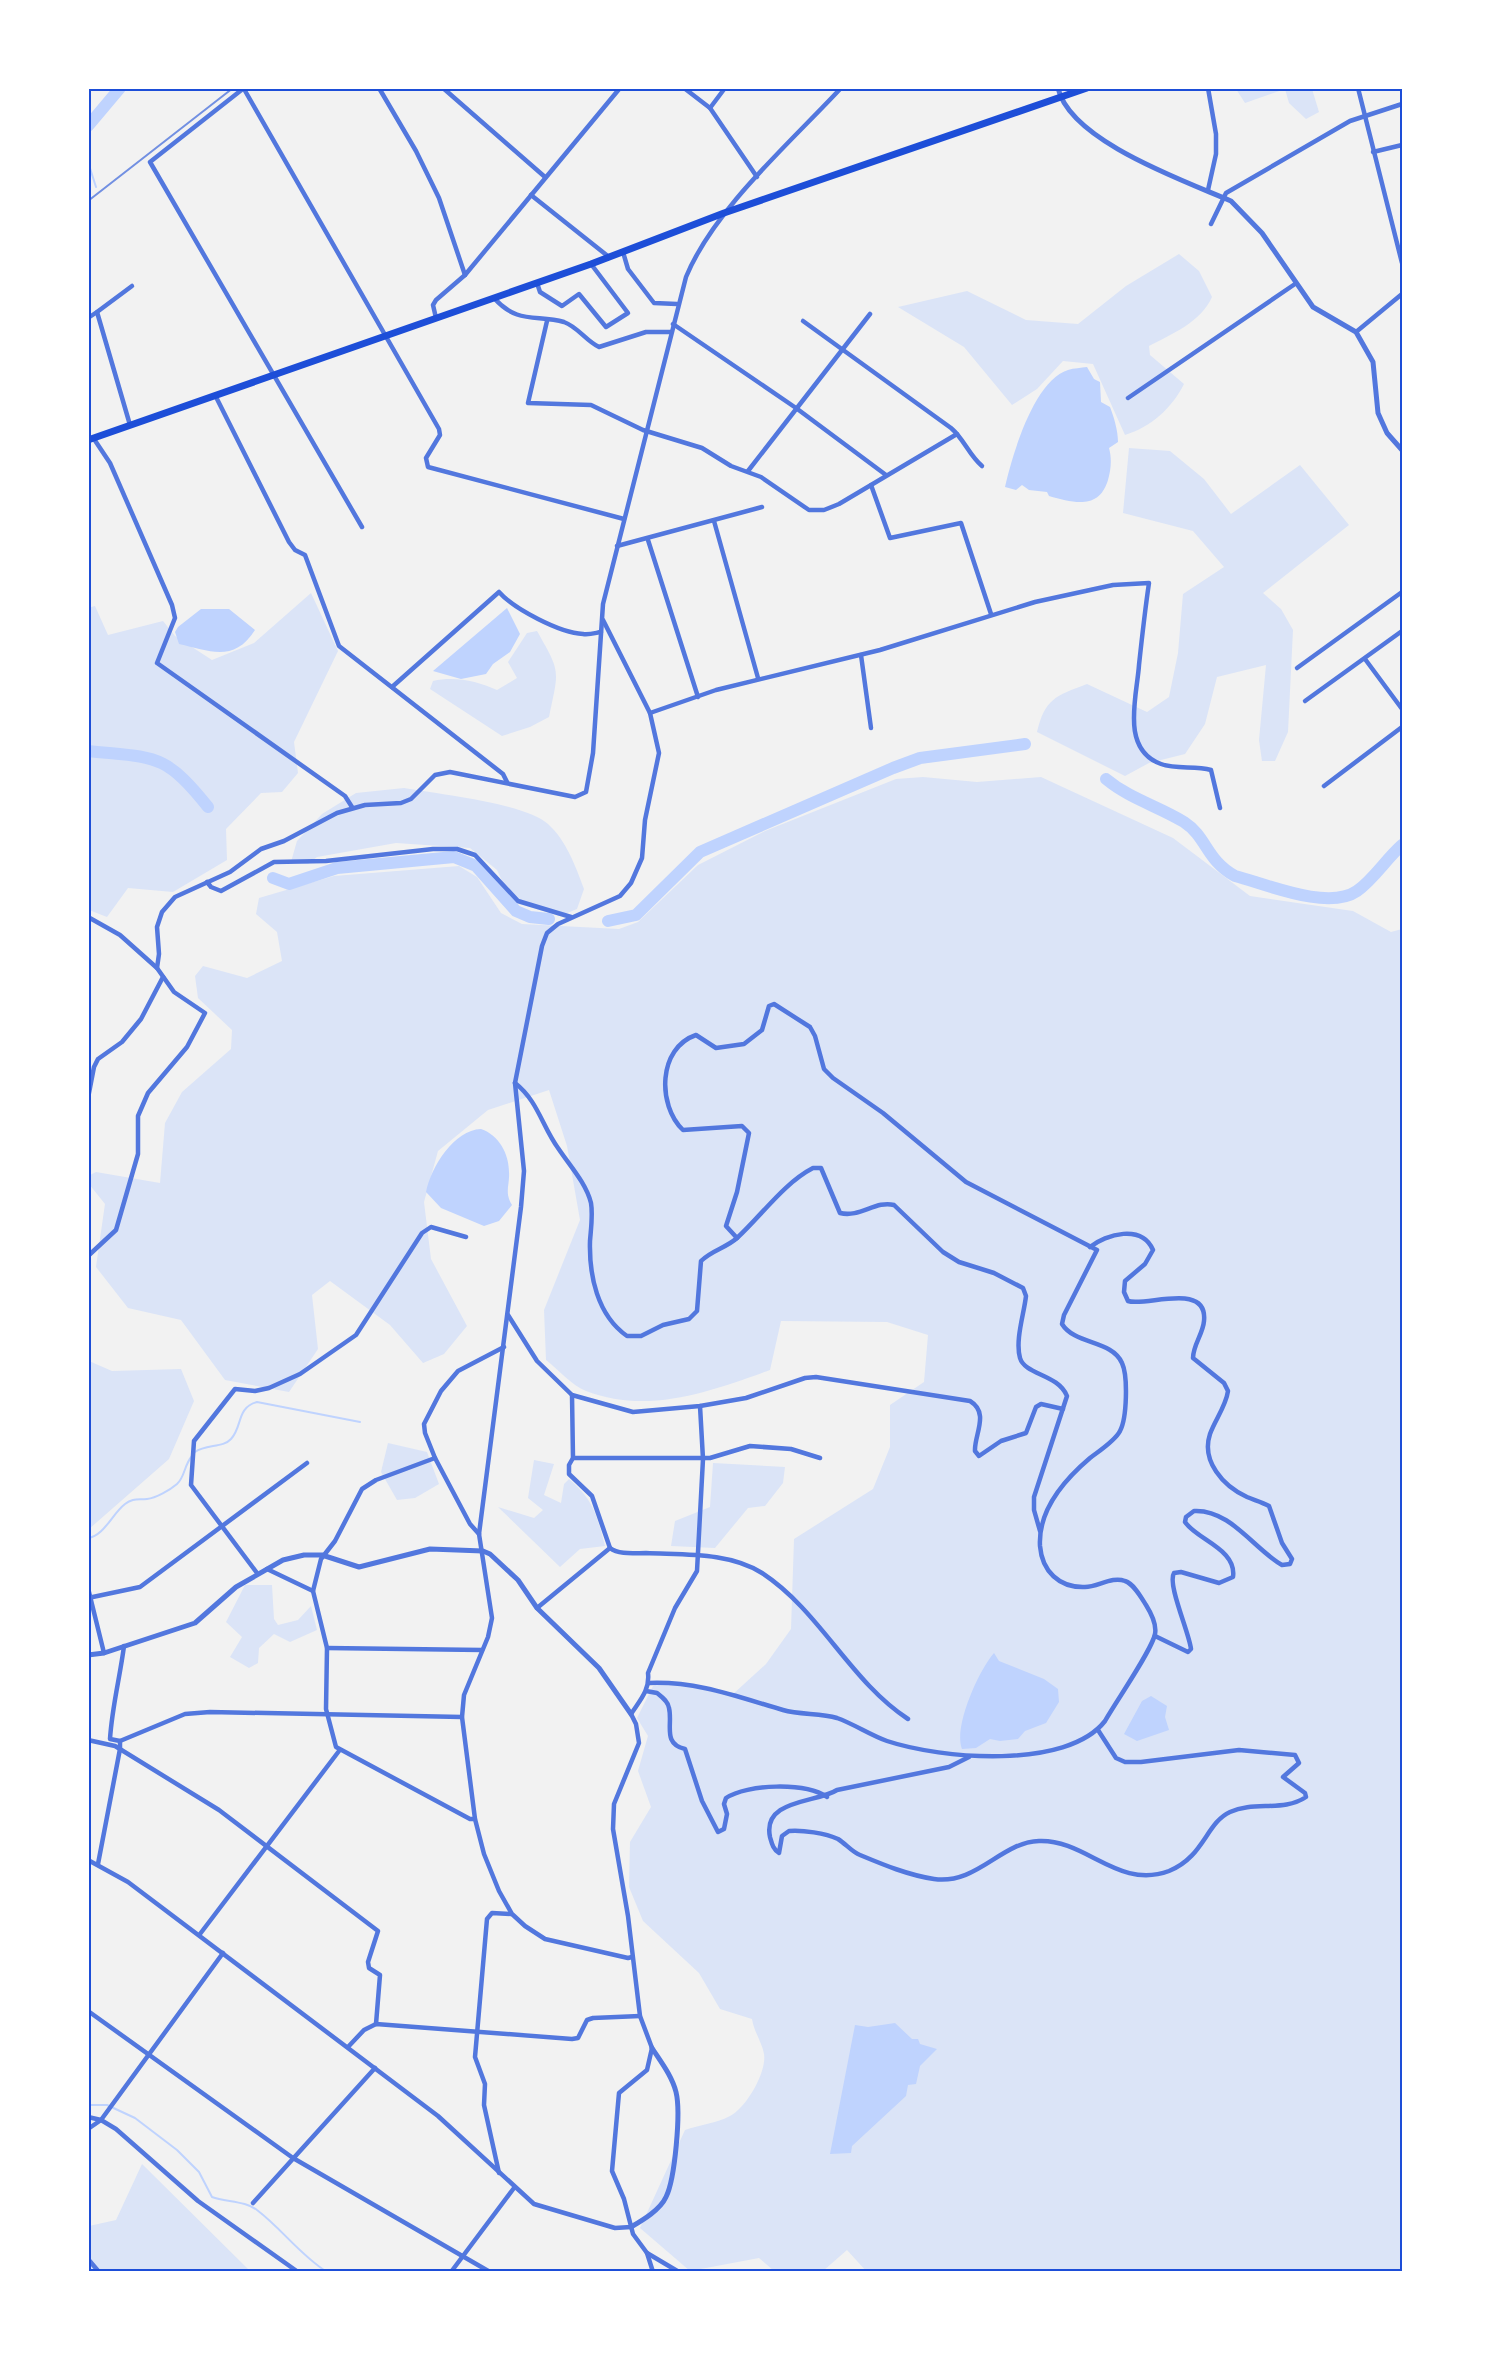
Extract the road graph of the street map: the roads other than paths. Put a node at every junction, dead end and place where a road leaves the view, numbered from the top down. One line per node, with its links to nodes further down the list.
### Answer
1 (379, 88): 31 (street)
2 (443, 88): 18 (street)
3 (620, 88): 18 (street)
4 (684, 88): 14 (street)
5 (725, 88): 14 (street)
6 (841, 88): 19 (street)
7 (1058, 88): 12 (street)
8 (1087, 88): 12 (main road)
9 (1208, 88): 20 (street)
10 (1358, 88): 15 (street)
11 (244, 89): 47 (street); 49 (street)
12 (1060, 98): 20 (street); 23 (main road)
13 (1402, 104): 15 (street)
14 (710, 108): 19 (street)
15 (1363, 116): 17 (street); 22 (street)
16 (1402, 145): 17 (street)
17 (1373, 152): 26 (street)
18 (545, 177): 21 (street)
19 (758, 177): 23 (street)
20 (1208, 190): 22 (street)
21 (531, 195): 28 (street); 31 (street)
22 (1222, 198): 24 (street); 33 (street)
23 (724, 213): 27 (main road); 37 (street)
24 (1211, 224)
25 (1402, 232): 26 (street)
26 (1395, 234): 29 (street)
27 (622, 252): 28 (main road); 37 (street)
28 (609, 257): 30 (main road)
29 (1402, 263)
30 (591, 264): 32 (main road); 32 (street)
31 (465, 275): 41 (street)
32 (537, 283): 36 (main road)
33 (1295, 284): 46 (street); 51 (street)
34 (132, 286): 38 (street)
35 (1402, 294): 46 (street)
36 (494, 298): 41 (main road); 42 (street)
37 (677, 304): 44 (street)
38 (97, 312): 40 (street); 53 (street)
39 (870, 314): 48 (street)
40 (88, 318)
41 (436, 318): 47 (main road)
42 (547, 321): 45 (street); 54 (street)
43 (803, 321): 48 (street)
44 (673, 324): 45 (street); 52 (street)
45 (671, 332): 54 (street)
46 (1356, 332): 57 (street)
47 (386, 336): 49 (main road); 63 (street)
48 (842, 348): 52 (street); 55 (street)
49 (275, 374): 50 (main road); 65 (street)
50 (215, 395): 53 (main road); 77 (street)
51 (1128, 398)
52 (796, 408): 59 (street); 60 (street)
53 (130, 425): 56 (main road)
54 (648, 430): 59 (street); 63 (street)
55 (957, 434): 58 (street); 60 (street)
56 (91, 440): 86 (street)
57 (1402, 450)
58 (982, 466)
59 (748, 471): 61 (street)
60 (886, 475): 61 (street)
61 (871, 485): 69 (street)
62 (762, 507): 64 (street)
63 (624, 519): 67 (street)
64 (714, 521): 66 (street); 76 (street)
65 (362, 527)
66 (648, 540): 67 (street); 78 (street)
67 (617, 546): 70 (street)
68 (1402, 592): 75 (street)
69 (990, 614): 73 (street); 87 (street)
70 (603, 620): 72 (street); 81 (street)
71 (1402, 631): 74 (street)
72 (601, 632): 77 (street); 84 (street)
73 (861, 655): 76 (street); 83 (street)
74 (1365, 658): 79 (street); 80 (street)
75 (1297, 668)
76 (758, 678): 78 (street)
77 (393, 687): 84 (street)
78 (698, 697): 81 (street)
79 (1305, 701)
80 (1402, 709)
81 (650, 713): 90 (street)
82 (1402, 727): 85 (street)
83 (871, 728)
84 (507, 782): 86 (street)
85 (1324, 786)
86 (352, 807): 88 (street)
87 (1220, 808)
88 (207, 882): 90 (street); 91 (street)
89 (88, 917): 91 (street)
90 (571, 917): 93 (street)
91 (157, 968): 92 (street)
92 (163, 977): 94 (street); 98 (street)
93 (515, 1083): 96 (street); 99 (street)
94 (88, 1098)
95 (466, 1237): 109 (street)
96 (737, 1238): 97 (street); 103 (street)
97 (1090, 1247): 110 (street); 122 (street)
98 (88, 1256)
99 (508, 1315): 100 (street); 101 (street)
100 (504, 1347): 104 (street); 111 (street)
101 (572, 1395): 102 (street); 105 (street)
102 (700, 1406): 103 (street); 107 (street)
103 (1063, 1409): 110 (street)
104 (435, 1458): 111 (street); 114 (street)
105 (573, 1458): 107 (street); 112 (street)
106 (820, 1458): 107 (street)
107 (703, 1459): 115 (street)
108 (307, 1463): 109 (street)
109 (223, 1526): 117 (street); 120 (street)
110 (1040, 1531): 122 (street)
111 (479, 1534): 113 (street)
112 (610, 1548): 115 (street); 121 (street)
113 (483, 1551): 114 (street); 121 (street); 125 (street)
114 (322, 1555): 116 (street); 119 (street)
115 (698, 1556): 128 (street); 133 (street)
116 (267, 1569): 117 (street); 119 (street)
117 (258, 1573): 123 (street)
118 (88, 1588): 120 (street)
119 (313, 1591): 124 (street)
120 (90, 1598): 126 (street)
121 (537, 1608): 130 (street)
122 (1155, 1636): 134 (street)
123 (124, 1646): 126 (street); 136 (street)
124 (327, 1648): 125 (street); 131 (street)
125 (482, 1650): 132 (street)
126 (104, 1653): 127 (street)
127 (88, 1655)
128 (649, 1683): 129 (street); 139 (street)
129 (646, 1691): 130 (street); 140 (street)
130 (631, 1714): 148 (street)
131 (328, 1716): 132 (street); 136 (street); 138 (street)
132 (462, 1717): 141 (street)
133 (908, 1719)
134 (1098, 1730): 139 (street); 140 (street)
135 (88, 1740): 137 (street)
136 (120, 1741): 137 (street)
137 (120, 1749): 142 (street); 144 (street)
138 (339, 1751): 141 (street); 142 (street)
139 (971, 1756): 140 (street)
140 (827, 1797)
141 (475, 1819): 145 (street)
142 (266, 1846): 146 (street); 151 (street)
143 (88, 1860): 144 (street)
144 (98, 1864): 146 (street)
145 (512, 1914): 148 (street); 152 (street)
146 (200, 1934): 147 (street)
147 (223, 1953): 153 (street); 155 (street)
148 (633, 1957): 150 (street)
149 (88, 2011): 155 (street)
150 (640, 2016): 152 (street); 154 (street)
151 (376, 2024): 152 (street); 153 (street)
152 (478, 2032): 161 (street)
153 (348, 2047): 156 (street)
154 (652, 2048): 164 (street); 164 (street)
155 (149, 2054): 158 (street); 160 (street)
156 (375, 2068): 160 (street); 161 (street)
157 (88, 2117): 158 (street)
158 (101, 2120): 159 (street); 169 (street)
159 (88, 2129)
160 (293, 2158): 163 (street); 166 (street)
161 (499, 2173): 162 (street)
162 (514, 2188): 164 (street); 166 (street)
163 (253, 2203)
164 (631, 2227): 165 (street)
165 (647, 2253): 172 (street); 173 (street)
166 (462, 2256): 170 (street); 171 (street)
167 (88, 2259): 168 (street)
168 (99, 2271)
169 (298, 2271)
170 (451, 2271)
171 (490, 2271)
172 (653, 2271)
173 (679, 2271)

